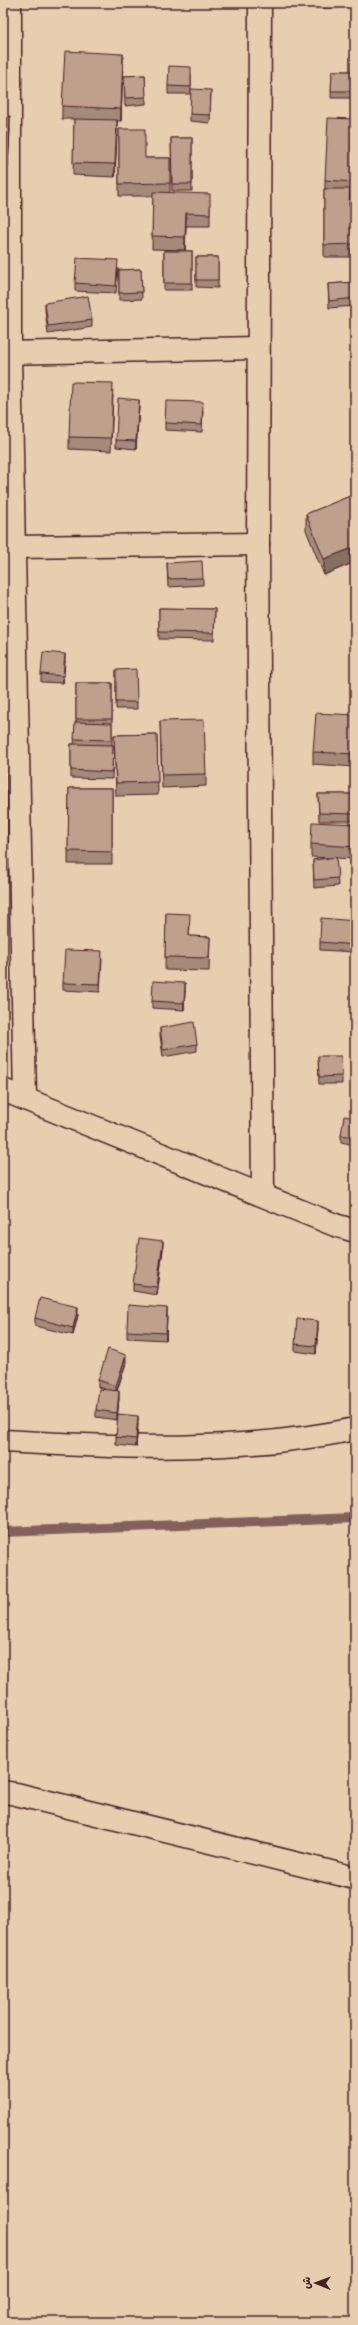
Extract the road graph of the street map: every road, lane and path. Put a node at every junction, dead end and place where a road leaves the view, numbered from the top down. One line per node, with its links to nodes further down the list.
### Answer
1 (10, 3): 4 (street)
2 (260, 3): 3 (street)
3 (258, 348): 4 (street); 5 (street)
4 (7, 353): 6 (street)
5 (258, 544): 6 (street); 9 (street)
6 (13, 547): 8 (street)
7 (3, 1090): 8 (street)
8 (25, 1099): 9 (street)
9 (263, 1195): 10 (street)
10 (355, 1231)
11 (355, 1429): 12 (street)
12 (3, 1441)
13 (3, 1792): 14 (street)
14 (355, 1878)

